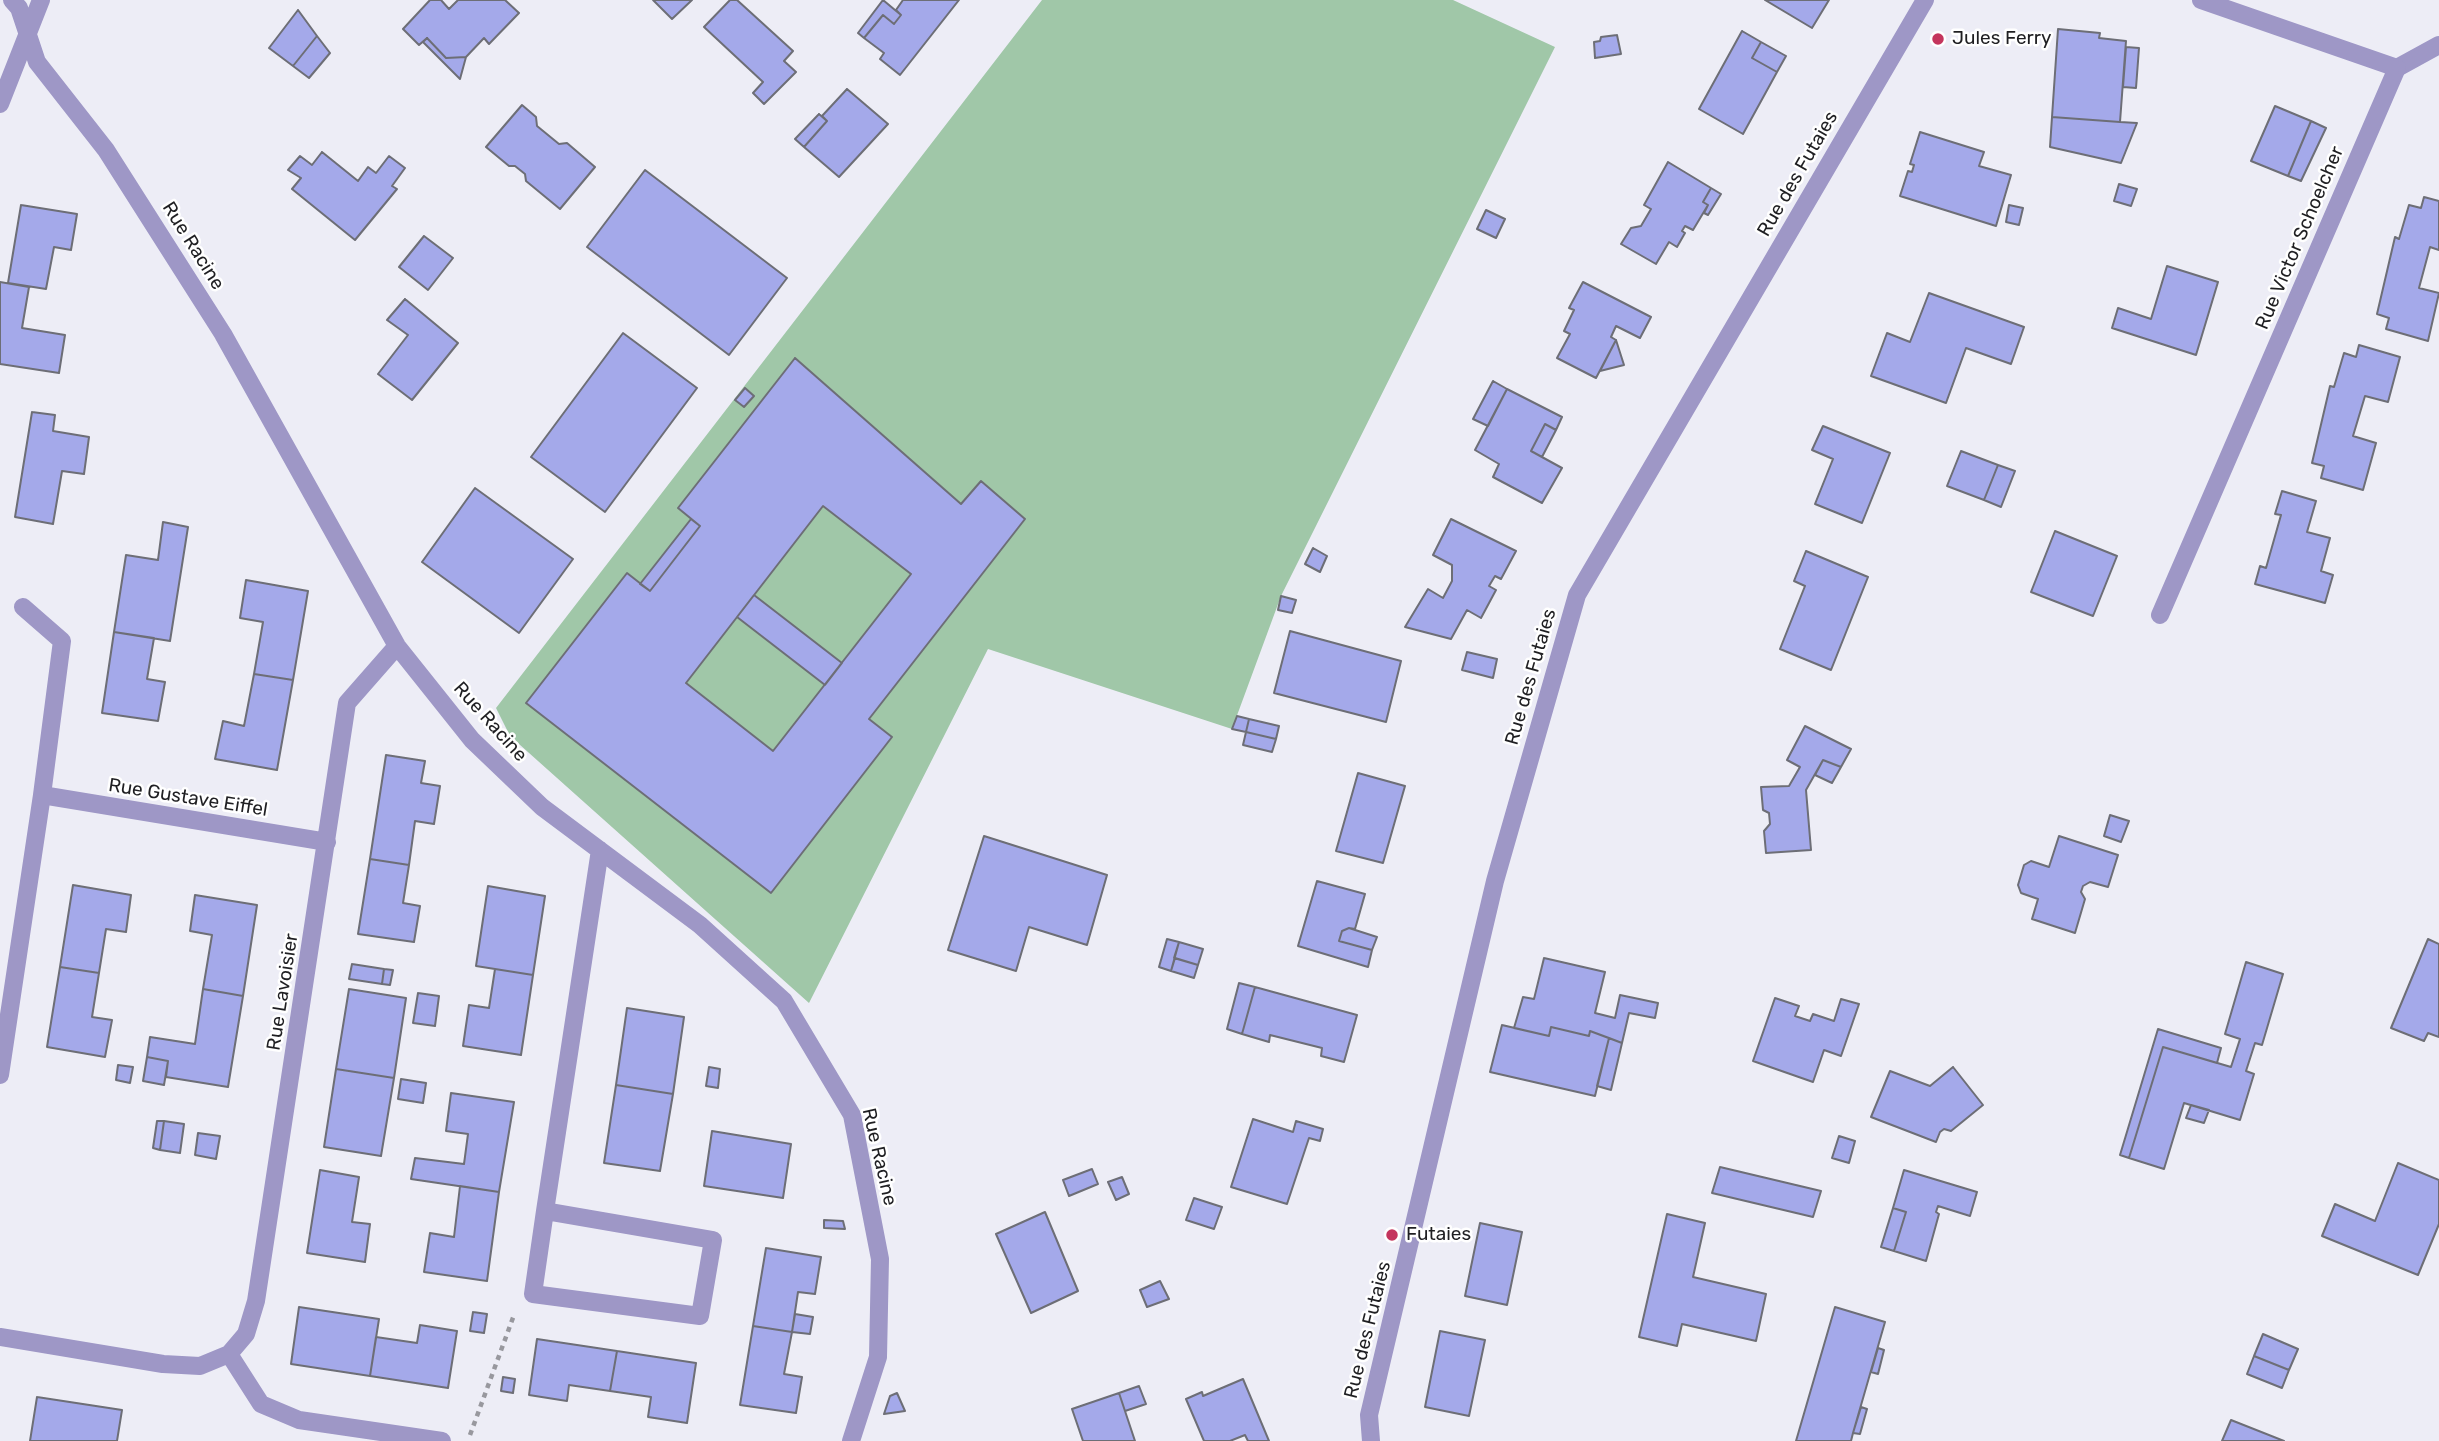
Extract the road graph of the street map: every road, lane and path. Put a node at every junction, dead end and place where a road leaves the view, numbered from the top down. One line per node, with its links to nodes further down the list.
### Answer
1 (12, 0): 5 (street, Rue Racine)
2 (41, 0): 5 (street)
3 (1925, 0): 23 (street, Rue des Futaies)
4 (2201, 0): 7 (street)
5 (27, 33): 8 (street); 11 (street, Rue Racine)
6 (2439, 45): 7 (street)
7 (2397, 68): 10 (street, Rue Victor Schoelcher)
8 (0, 104)
9 (23, 607): 12 (street)
10 (2160, 615)
11 (397, 646): 13 (street, Rue Lavoisier); 14 (street, Rue Racine)
12 (42, 795): 13 (street, Rue Gustave Eiffel); 15 (street)
13 (327, 842): 19 (street, Rue Lavoisier)
14 (600, 850): 16 (street); 22 (street, Rue Racine)
15 (0, 1074)
16 (545, 1212): 17 (street); 17 (street)
17 (533, 1294): 21 (path)
18 (0, 1337): 19 (street)
19 (229, 1354): 20 (street)
20 (442, 1441)
21 (468, 1441)
22 (851, 1441)
23 (1371, 1441)

